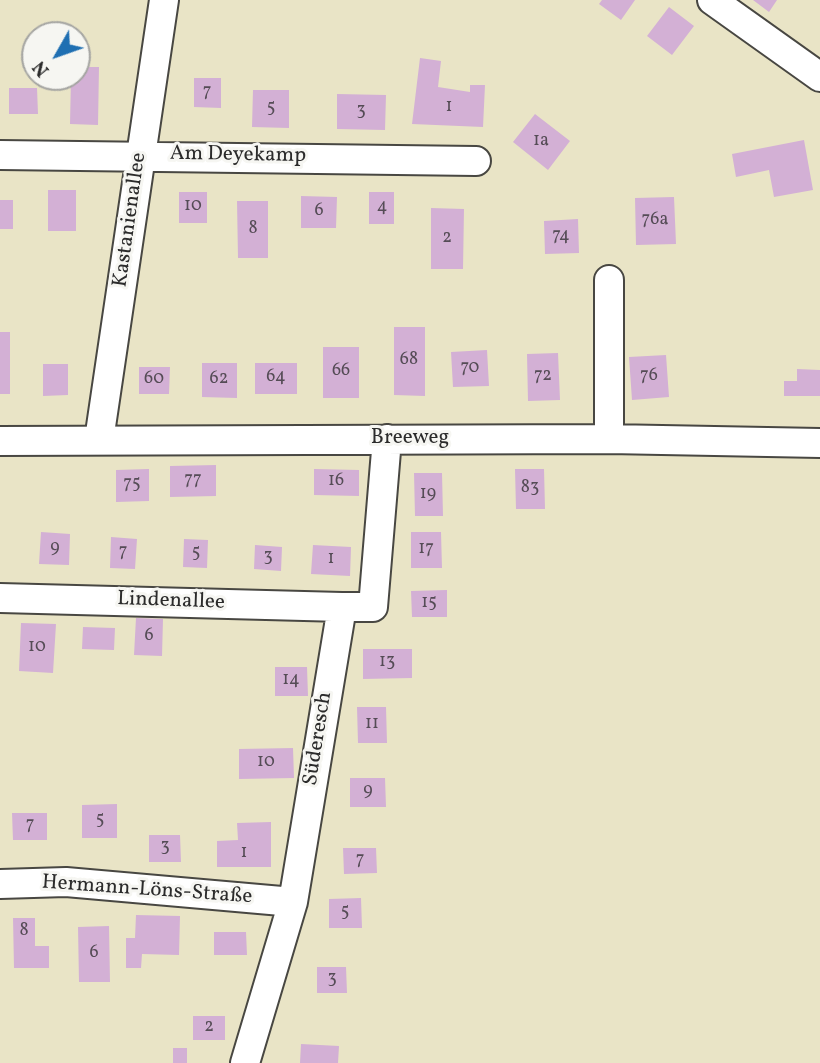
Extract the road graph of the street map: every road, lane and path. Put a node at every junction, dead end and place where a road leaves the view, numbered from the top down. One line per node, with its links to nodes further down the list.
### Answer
1 (164, 0): 4 (street, Kastanienallee)
2 (712, 0): 3 (street)
3 (820, 77)
4 (140, 154): 5 (street, Am Deyekamp); 6 (street, Am Deyekamp); 10 (street, Kastanienallee)
5 (0, 155)
6 (476, 161)
7 (609, 281): 9 (street)
8 (387, 439): 9 (street, Breeweg); 10 (street, Breeweg); 14 (street)
9 (609, 439): 12 (street, Breeweg)
10 (99, 440): 11 (street, Breeweg)
11 (0, 441)
12 (820, 443)
13 (0, 598): 14 (street, Lindenallee)
14 (342, 607): 16 (street, Süderesch)
15 (0, 884): 16 (street, Hermann-Löns-Straße)
16 (293, 902): 17 (street, Süderesch)
17 (245, 1063)

